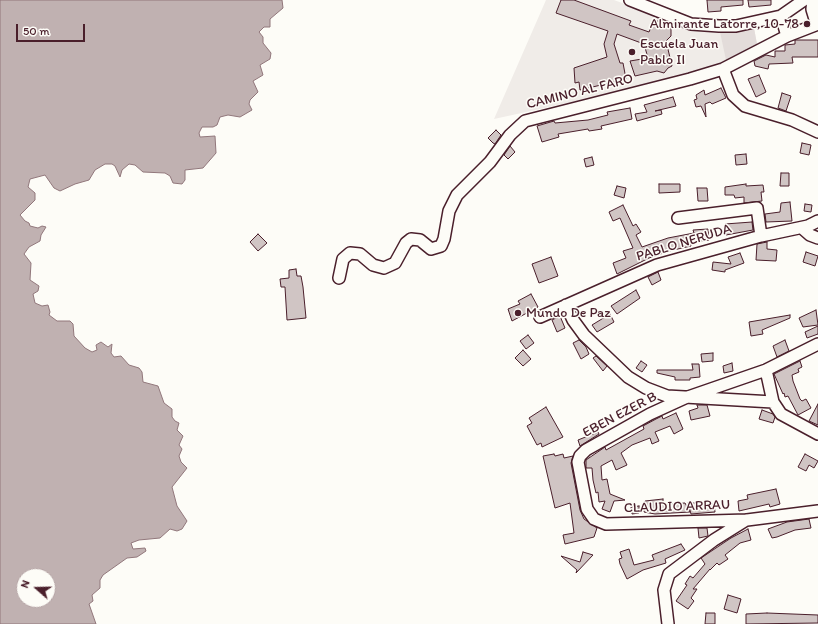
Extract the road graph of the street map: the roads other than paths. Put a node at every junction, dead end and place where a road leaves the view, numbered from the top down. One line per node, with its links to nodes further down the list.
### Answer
1 (630, 0): 4 (street)
2 (804, 0): 4 (street)
3 (815, 0): 5 (main road)
4 (781, 16): 6 (street)
5 (818, 24): 6 (street, CAMINO AL FARO)
6 (787, 36): 7 (street, CAMINO AL FARO)
7 (723, 69): 8 (street); 14 (street, CAMINO AL FARO)
8 (818, 132)
9 (678, 218): 12 (street)
10 (818, 221): 11 (street, PABLO NERUDA)
11 (802, 228): 12 (street, PABLO NERUDA); 13 (street)
12 (761, 236): 15 (street, PABLO NERUDA)
13 (818, 238)
14 (339, 278)
15 (566, 305): 16 (street, PABLO NERUDA); 19 (street, EBEN EZER B)
16 (540, 317)
17 (818, 344): 18 (street, EBEN EZER B)
18 (766, 370): 19 (street, EBEN EZER B); 20 (street)
19 (685, 398): 20 (street, EBEN EZER B); 22 (street, EBEN EZER B)
20 (773, 402): 21 (street)
21 (818, 434)
22 (578, 465): 24 (street, CLAUDIO ARRAU)
23 (818, 511): 24 (street, CLAUDIO ARRAU)
24 (747, 520): 25 (street)
25 (668, 624)

